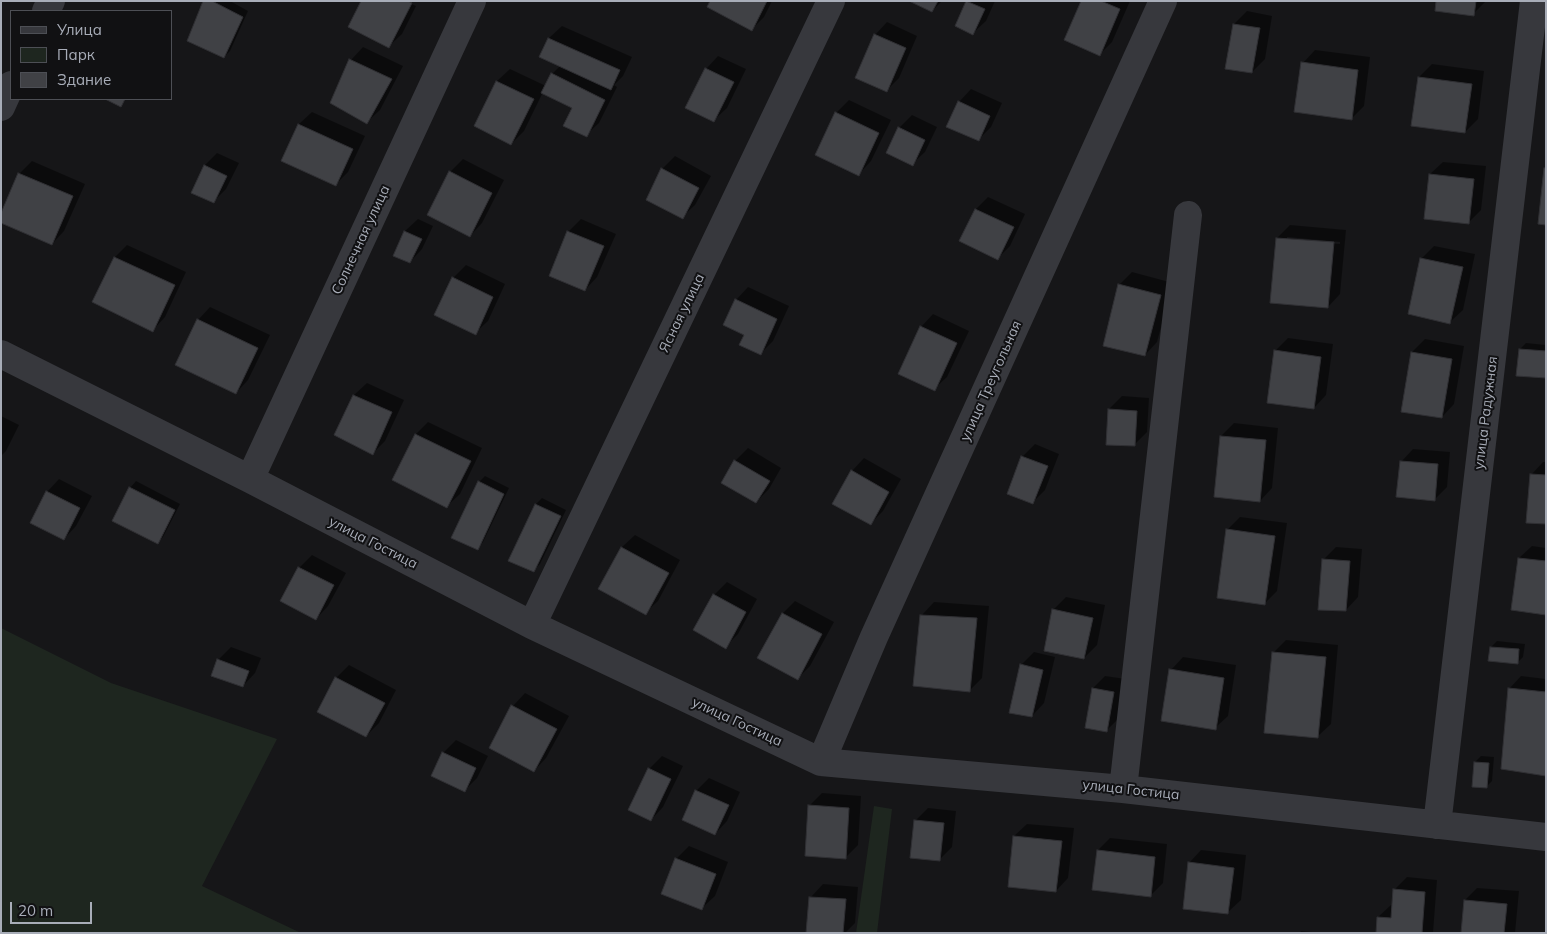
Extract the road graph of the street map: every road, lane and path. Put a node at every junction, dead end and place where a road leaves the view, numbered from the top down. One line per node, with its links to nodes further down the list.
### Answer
1 (472, 1): 9 (street, Солнечная улица)
2 (831, 1): 10 (street, Ясная улица)
3 (1163, 1): 11 (street, улица Треугольная)
4 (1534, 1): 13 (street, улица Радужная)
5 (10, 87): 6 (street)
6 (1, 106)
7 (1188, 214): 12 (street)
8 (1, 354): 9 (street, улица Гостица)
9 (250, 478): 10 (street, улица Гостица)
10 (532, 625): 11 (street, улица Гостица)
11 (821, 762): 12 (street, улица Гостица)
12 (1123, 789): 13 (street, улица Гостица)
13 (1437, 825): 14 (street, улица Гостица)
14 (1546, 837)

